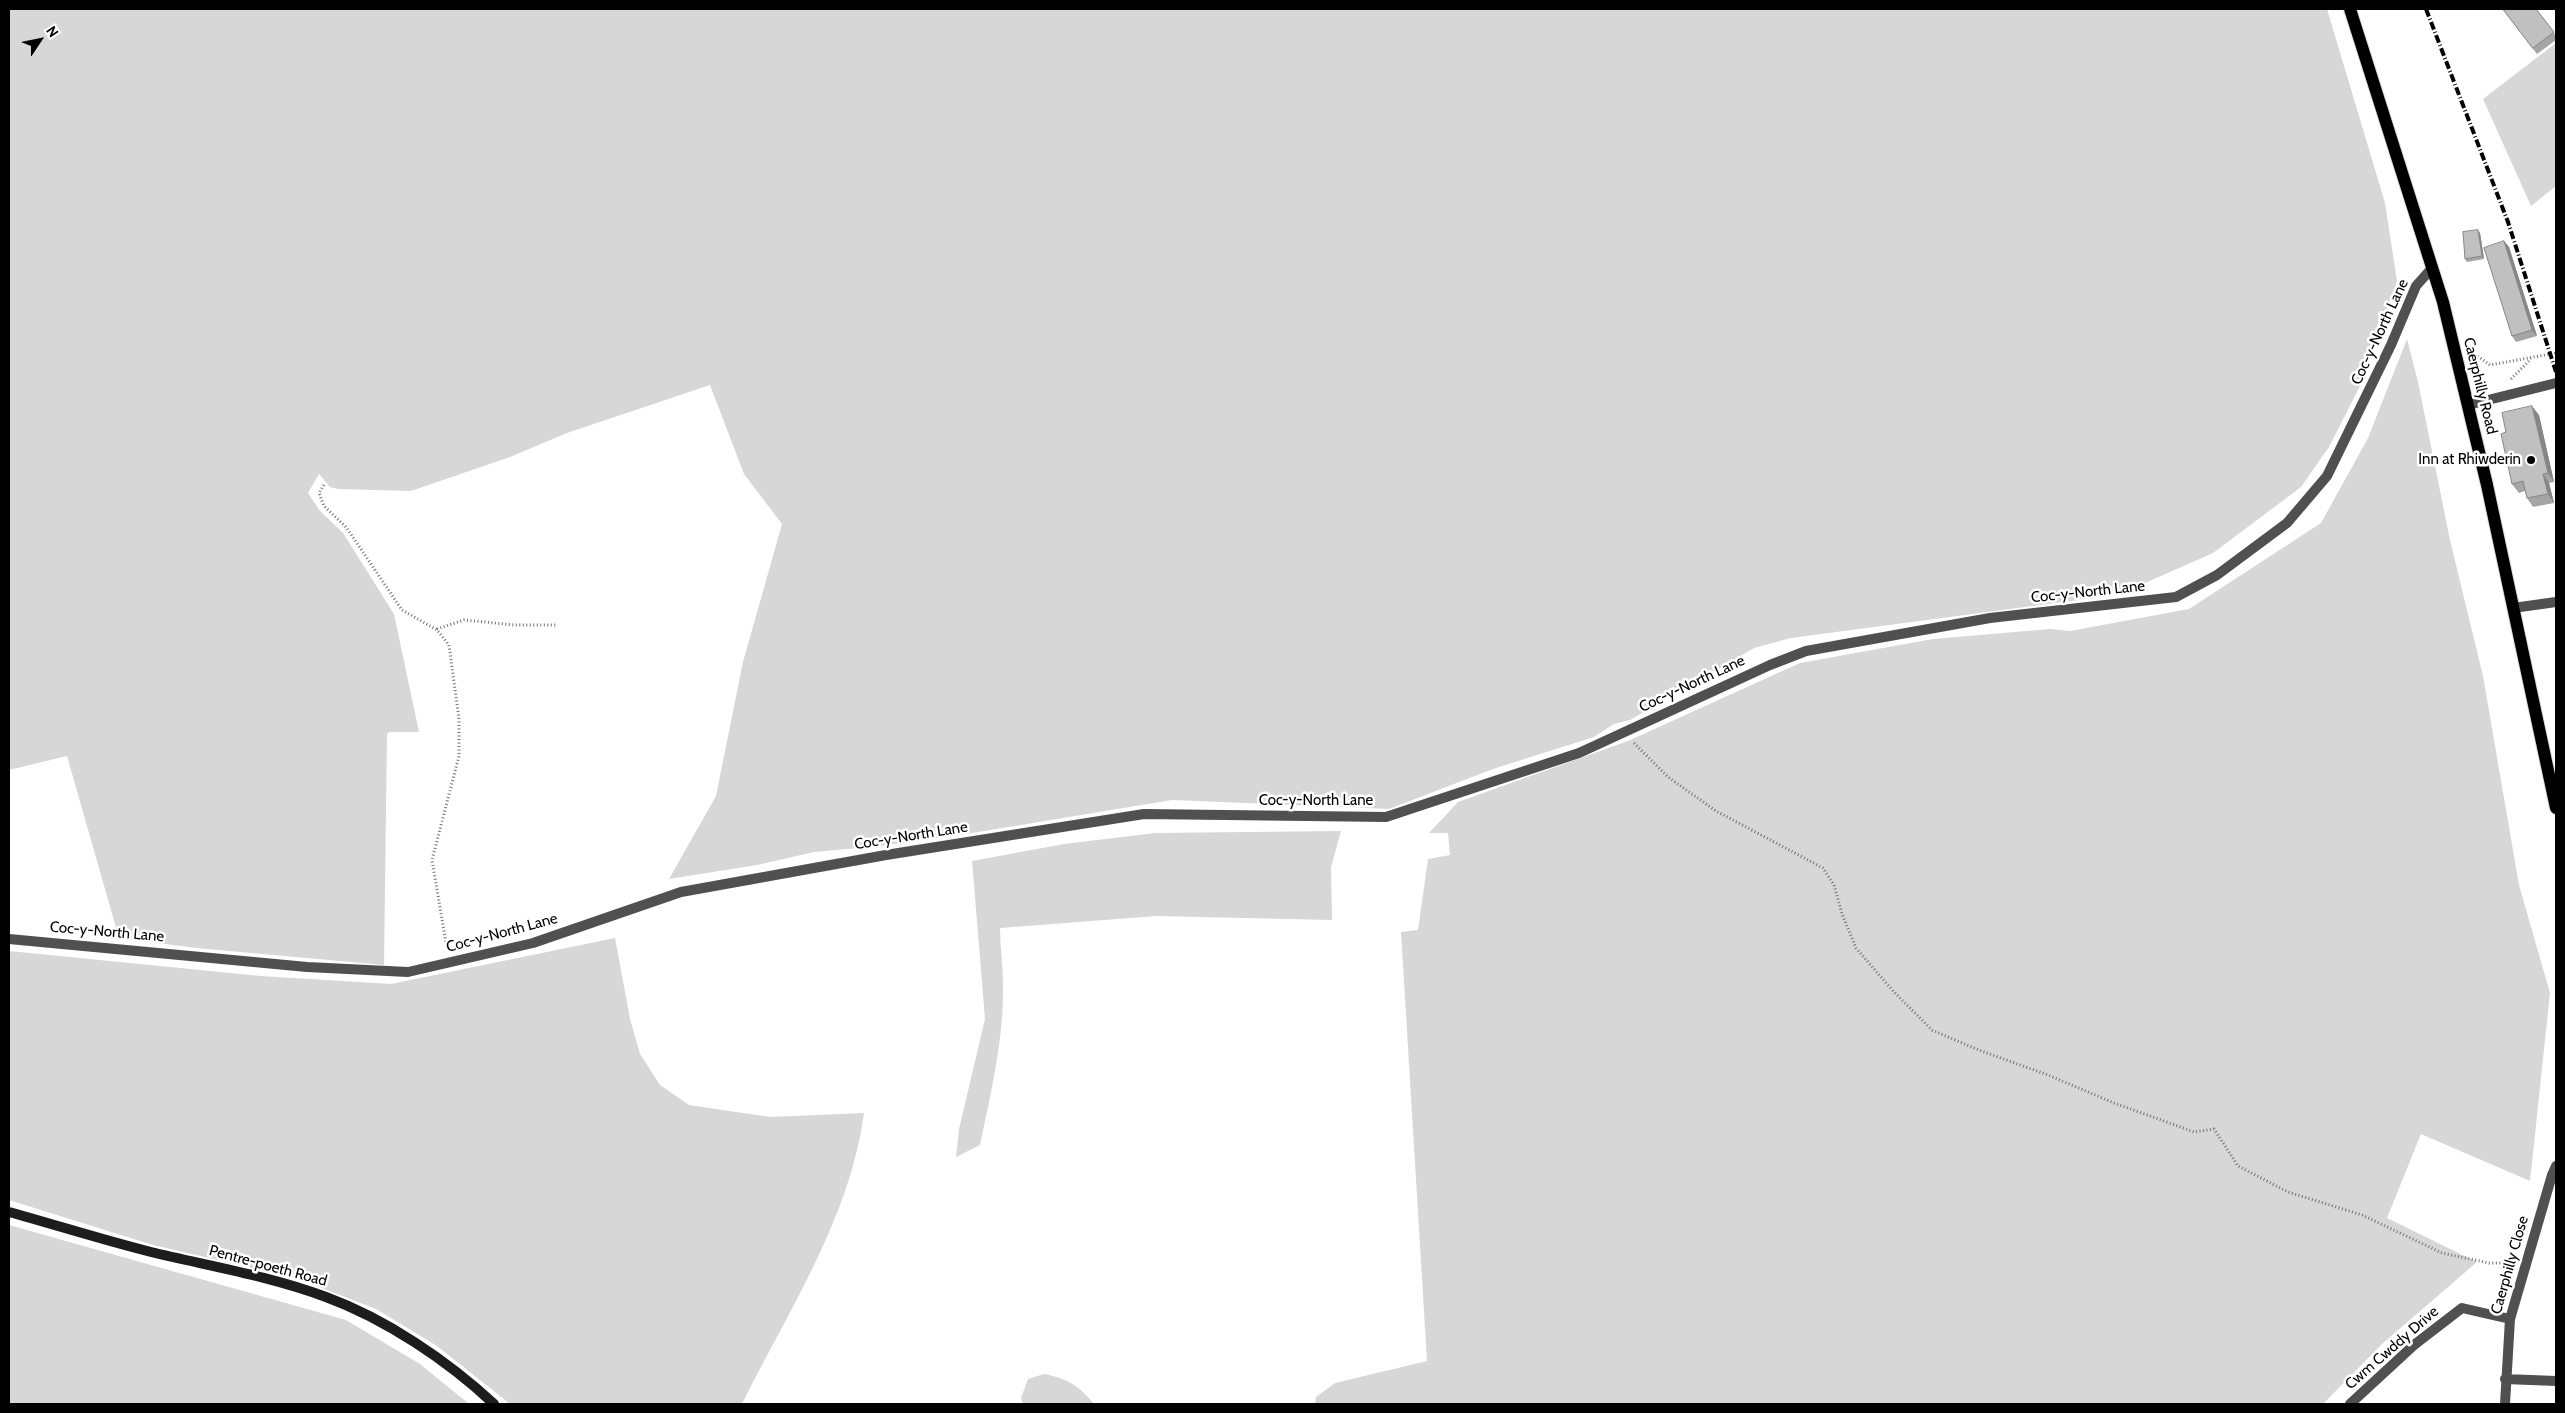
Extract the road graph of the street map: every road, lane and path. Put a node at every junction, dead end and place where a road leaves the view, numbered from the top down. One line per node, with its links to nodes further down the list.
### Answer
1 (2350, 9): 2 (main road, Caerphilly Road)
2 (2432, 268): 3 (main road, Caerphilly Road); 14 (street, Coc-y-North Lane)
3 (2450, 334): 5 (path); 8 (main road, Caerphilly Road)
4 (2556, 353): 5 (path)
5 (2532, 358): 6 (path)
6 (2511, 379)
7 (2556, 383): 8 (street)
8 (2468, 405): 11 (main road, Caerphilly Road)
9 (324, 485): 13 (path)
10 (2556, 602): 11 (street)
11 (2513, 608): 15 (main road, Caerphilly Road)
12 (557, 625): 13 (path)
13 (436, 630): 17 (path)
14 (1624, 732): 17 (street, Coc-y-North Lane); 20 (path)
15 (2556, 808)
16 (9, 939): 17 (street, Coc-y-North Lane)
17 (450, 962)
18 (2556, 1166): 20 (street, Caerphilly Close)
19 (9, 1212): 24 (street, Pentre-poeth Road)
20 (2526, 1262): 21 (street, Caerphilly Close)
21 (2510, 1319): 22 (street, Caerphilly Close); 25 (street, Cwm Cwddy Drive)
22 (2505, 1380): 23 (street); 26 (street, Caerphilly Close)
23 (2556, 1380)
24 (494, 1404)
25 (2350, 1404)
26 (2504, 1404)

